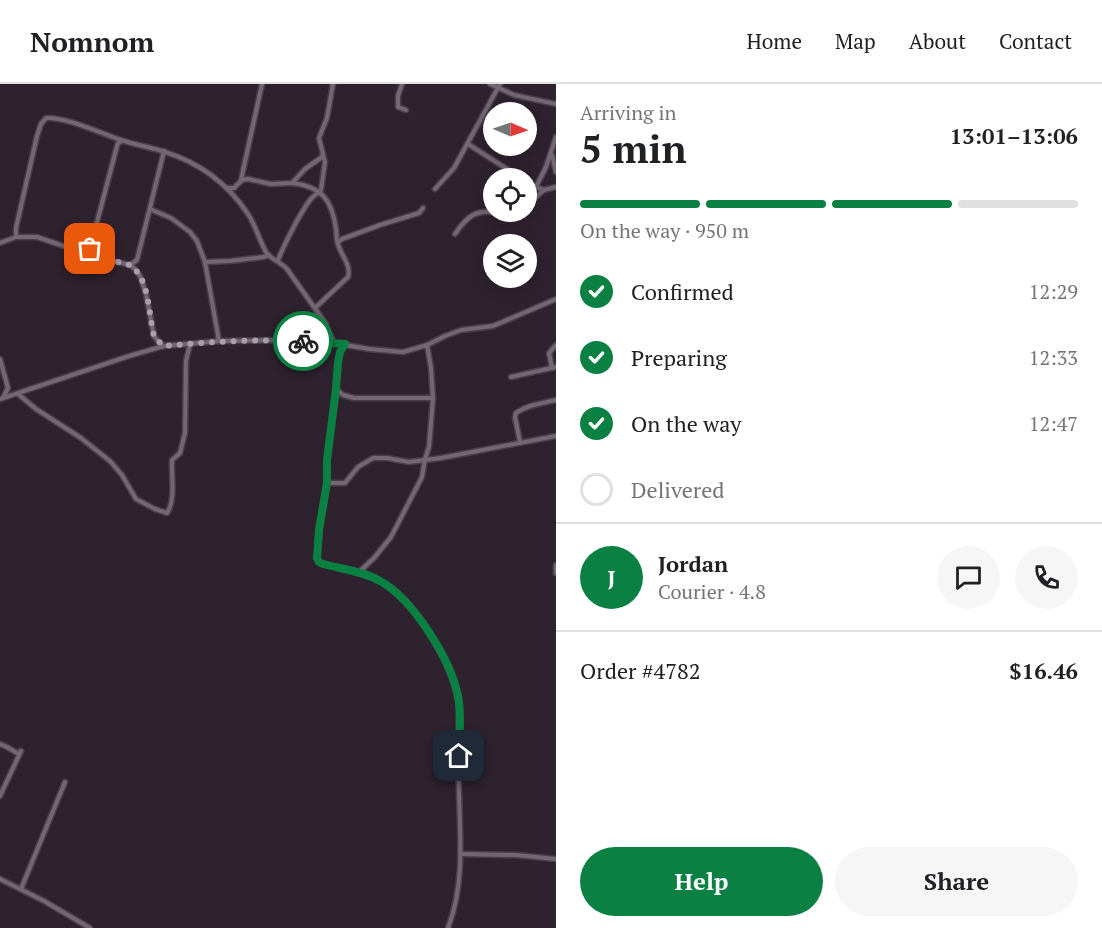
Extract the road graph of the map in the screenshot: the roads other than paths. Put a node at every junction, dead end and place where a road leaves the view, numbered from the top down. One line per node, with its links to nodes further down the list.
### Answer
1 (262, 84): 16 (street)
2 (333, 84): 13 (street)
3 (402, 84): 7 (street)
4 (490, 84): 5 (street)
5 (499, 86): 6 (street); 10 (street)
6 (556, 104)
7 (406, 110)
8 (556, 137): 12 (street)
9 (122, 141): 11 (street); 30 (street); 33 (street)
10 (468, 144): 14 (street); 22 (street)
11 (164, 151): 20 (street); 27 (street)
12 (551, 153): 15 (street); 18 (street)
13 (323, 154): 17 (street); 24 (street)
14 (506, 168)
15 (556, 172)
16 (241, 180): 17 (street); 20 (street)
17 (293, 183): 24 (street)
18 (537, 186)
19 (556, 187): 23 (street)
20 (228, 188): 34 (street)
21 (537, 188): 23 (street)
22 (435, 189)
23 (544, 190): 25 (street)
24 (319, 192): 32 (street); 35 (street)
25 (537, 196)
26 (423, 208): 32 (street)
27 (150, 209): 36 (street); 37 (street)
28 (483, 212): 29 (street)
29 (455, 234)
30 (16, 237): 31 (street); 33 (street)
31 (0, 243)
32 (337, 243): 39 (street)
33 (84, 253): 37 (street)
34 (269, 255): 35 (street); 36 (street)
35 (278, 260): 39 (street)
36 (206, 262): 40 (street)
37 (130, 265): 46 (street)
38 (556, 299): 44 (street)
39 (315, 308): 41 (street)
40 (219, 341): 41 (street); 42 (street)
41 (334, 343): 43 (street)
42 (190, 344): 46 (street); 52 (street)
43 (345, 344): 44 (street); 51 (street)
44 (427, 345): 53 (street)
45 (556, 345): 48 (street)
46 (164, 346): 52 (street)
47 (0, 359): 50 (street)
48 (554, 367): 49 (street)
49 (511, 377)
50 (8, 388): 52 (street); 54 (street)
51 (336, 389): 53 (street); 59 (street)
52 (16, 394): 54 (street)
53 (433, 398): 58 (street)
54 (1, 399)
55 (556, 400): 57 (street)
56 (556, 436): 57 (street)
57 (520, 442): 58 (street)
58 (424, 459): 59 (street); 61 (street)
59 (327, 483): 61 (street)
60 (556, 564): 62 (street)
61 (358, 573): 66 (street)
62 (556, 573)
63 (0, 744): 65 (street)
64 (66, 782): 69 (street)
65 (0, 796)
66 (461, 854): 67 (street); 71 (street)
67 (556, 859)
68 (0, 879): 69 (street)
69 (21, 889): 70 (street)
70 (90, 928)
71 (448, 928)

